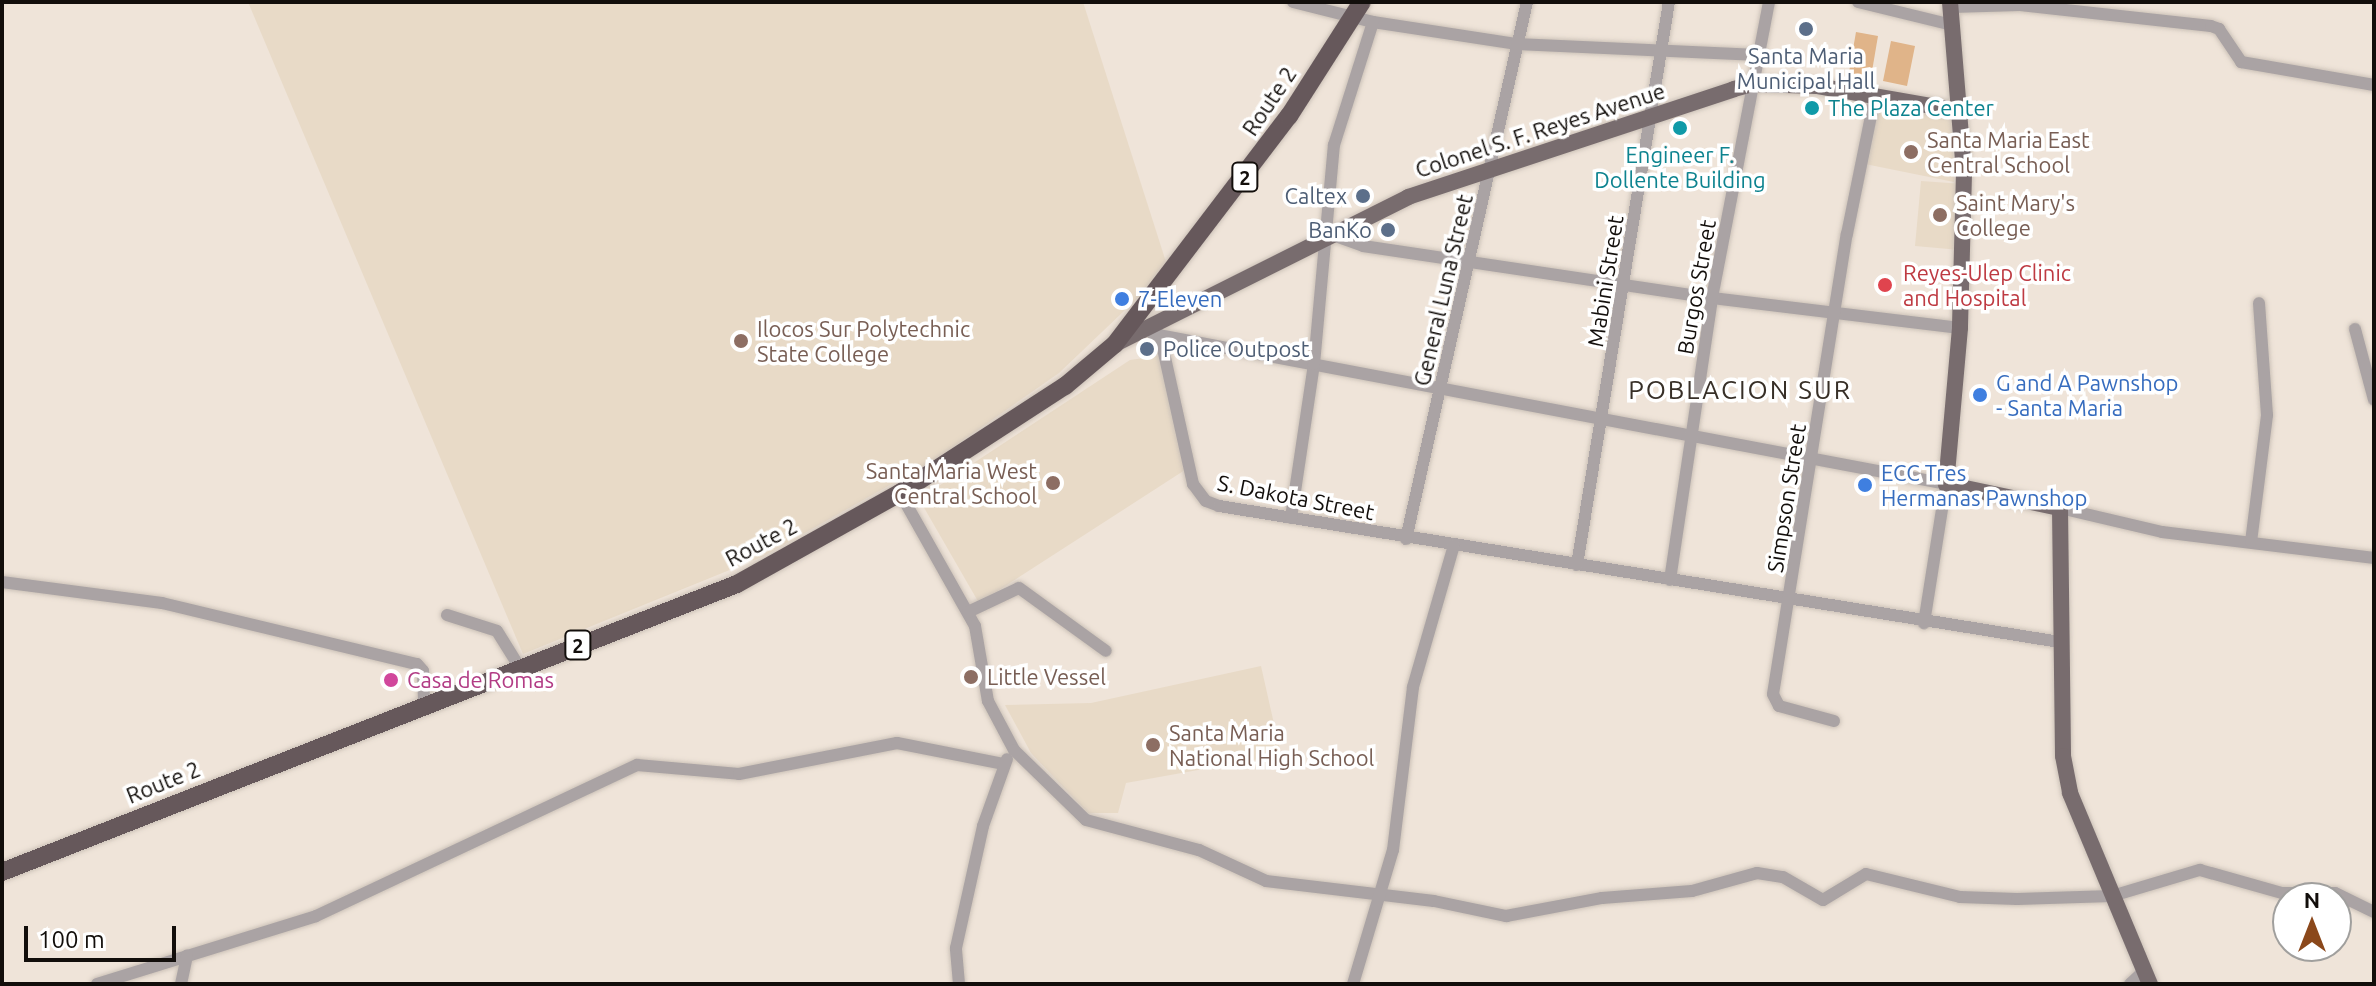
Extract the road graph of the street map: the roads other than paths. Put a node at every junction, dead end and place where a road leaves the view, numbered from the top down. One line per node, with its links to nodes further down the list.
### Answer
1 (1293, 2): 7 (street)
2 (1527, 2): 10 (street, General Luna Street)
3 (1669, 2): 11 (street, Mabini Street)
4 (1769, 2): 12 (street, Burgos Street)
5 (1858, 2): 9 (street)
6 (1950, 4): 9 (main road); 14 (street)
7 (1358, 8): 8 (street); 29 (highway, Route 2 / 2)
8 (1373, 22): 10 (street); 19 (street)
9 (1952, 25): 16 (main road)
10 (1517, 44): 11 (street); 18 (street, General Luna Street)
11 (1658, 52): 12 (street); 17 (street, Mabini Street)
12 (1758, 55): 13 (street, Burgos Street)
13 (1753, 84): 15 (main road, Colonel S. F. Reyes Avenue); 17 (main road, Colonel S. F. Reyes Avenue); 22 (street, Burgos Street)
14 (2374, 85)
15 (1875, 96): 16 (main road, Colonel S. F. Reyes Avenue); 24 (street, Simpson Street)
16 (1960, 111): 25 (main road)
17 (1651, 116): 18 (main road, Colonel S. F. Reyes Avenue); 21 (street, Mabini Street)
18 (1493, 165): 19 (main road, Colonel S. F. Reyes Avenue); 20 (street, General Luna Street)
19 (1330, 236): 20 (street); 27 (main road, Colonel S. F. Reyes Avenue); 30 (street)
20 (1472, 260): 21 (street); 31 (street, General Luna Street)
21 (1625, 282): 22 (street); 33 (street, Mabini Street)
22 (1712, 298): 24 (street); 34 (street, Burgos Street)
23 (2259, 303): 41 (street)
24 (1835, 313): 25 (street); 35 (street, Simpson Street)
25 (1960, 328): 36 (main road)
26 (2355, 329): 32 (street)
27 (1142, 332): 28 (street); 29 (main road, Colonel S. F. Reyes Avenue)
28 (1160, 335): 30 (street); 39 (street, S. Dakota Street)
29 (1115, 344): 37 (highway, Route 2 / 2)
30 (1314, 364): 31 (street); 39 (street)
31 (1440, 389): 33 (street); 40 (street, General Luna Street)
32 (2374, 400)
33 (1603, 420): 34 (street); 44 (street, Mabini Street)
34 (1692, 439): 35 (street); 45 (street, Burgos Street)
35 (1812, 460): 36 (street); 47 (street, Simpson Street)
36 (1946, 484): 38 (main road); 50 (street)
37 (900, 493): 48 (street); 53 (highway, Route 2 / 2)
38 (2060, 508): 41 (street); 51 (main road)
39 (1291, 518): 40 (street, S. Dakota Street)
40 (1406, 539): 42 (street, S. Dakota Street)
41 (2251, 542): 43 (street)
42 (1454, 545): 44 (street, S. Dakota Street); 60 (street)
43 (2374, 558)
44 (1577, 565): 45 (street, S. Dakota Street)
45 (1670, 580): 47 (street, S. Dakota Street)
46 (2, 582): 54 (street)
47 (1790, 599): 50 (street, S. Dakota Street); 55 (street, Simpson Street)
48 (968, 612): 52 (street); 56 (street)
49 (447, 615): 53 (street)
50 (1924, 623): 51 (street, S. Dakota Street)
51 (2060, 642): 59 (main road)
52 (1106, 651)
53 (520, 668): 54 (highway, Route 2 / 2)
54 (424, 705): 58 (highway, Route 2 / 2)
55 (1834, 721)
56 (1014, 750): 57 (street); 60 (street)
57 (1003, 764): 62 (street); 66 (street)
58 (2, 872)
59 (2112, 896): 60 (street); 61 (street); 63 (main road)
60 (1380, 898): 67 (street)
61 (2374, 912)
62 (187, 956): 64 (street); 65 (street)
63 (2147, 977): 68 (street)
64 (97, 984)
65 (181, 984)
66 (959, 984)
67 (1353, 984)
68 (2130, 984)

